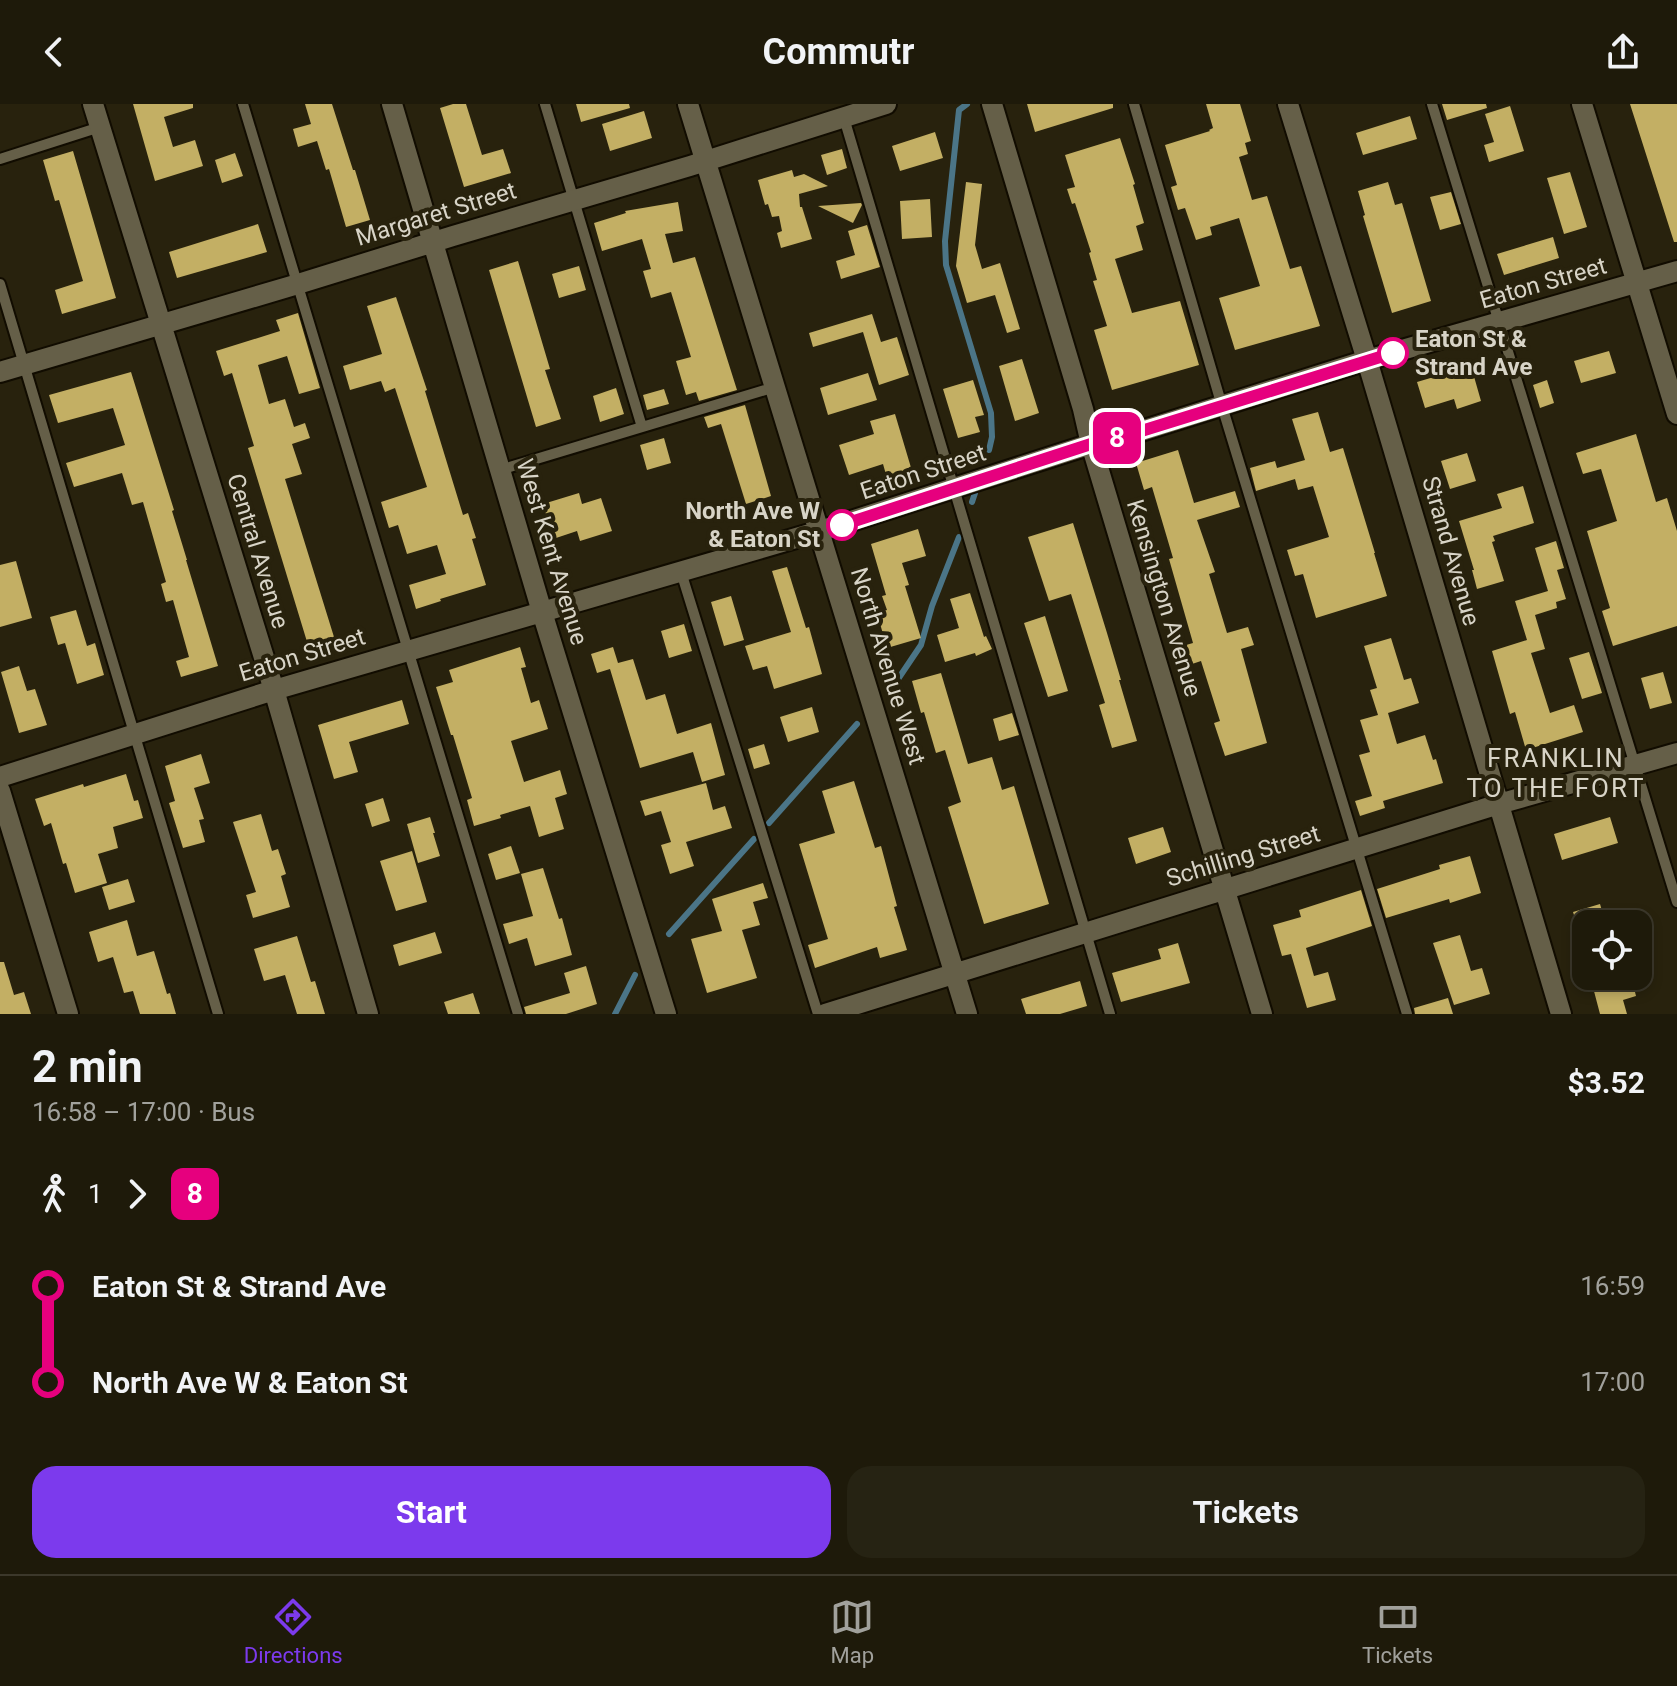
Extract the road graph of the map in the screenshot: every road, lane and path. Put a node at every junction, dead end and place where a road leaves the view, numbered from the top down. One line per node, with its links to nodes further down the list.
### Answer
1 (93, 104): 13 (street, Central Avenue)
2 (243, 104): 21 (lane)
3 (392, 104): 17 (street, West Kent Avenue)
4 (545, 104): 16 (lane)
5 (688, 104): 15 (street, North Avenue West)
6 (886, 104): 12 (street, Margaret Street)
7 (992, 104): 31 (street, Kensington Avenue)
8 (1134, 104): 28 (lane)
9 (1288, 104): 24 (street, Strand Avenue)
10 (1432, 104): 22 (lane)
11 (1582, 104): 19 (street)
12 (844, 118): 15 (street, Margaret Street); 33 (lane)
13 (100, 127): 14 (lane); 23 (street, Central Avenue)
14 (0, 159)
15 (705, 161): 16 (street, Margaret Street); 27 (street, North Avenue West)
16 (574, 199): 17 (street, Margaret Street); 30 (lane)
17 (433, 242): 21 (street, Margaret Street); 32 (street, West Kent Avenue)
18 (1677, 271): 19 (street, Eaton Street)
19 (1637, 283): 22 (street, Eaton Street); 29 (street)
20 (0, 284): 25 (lane)
21 (298, 284): 23 (street, Margaret Street); 37 (lane)
22 (1500, 322): 24 (street, Eaton Street); 41 (lane)
23 (161, 324): 25 (street, Margaret Street); 38 (street, Central Avenue)
24 (1367, 360): 28 (street, Eaton Street); 44 (street, Strand Avenue)
25 (24, 364): 26 (street, Margaret Street); 39 (lane)
26 (0, 372)
27 (775, 387): 30 (lane); 34 (street, North Avenue West)
28 (1222, 406): 31 (street, Eaton Street); 45 (lane)
29 (1677, 414)
30 (642, 427): 32 (lane)
31 (1091, 444): 33 (street, Eaton Street); 46 (street, Kensington Avenue)
32 (500, 470): 36 (street, West Kent Avenue)
33 (954, 489): 34 (street, Eaton Street); 48 (lane)
34 (820, 531): 35 (street, Eaton Street); 49 (street, North Avenue West)
35 (681, 572): 36 (street, Eaton Street); 55 (lane)
36 (542, 612): 37 (street, Eaton Street); 54 (street, West Kent Avenue)
37 (409, 651): 38 (street, Eaton Street); 53 (lane)
38 (274, 690): 39 (street, Eaton Street); 52 (street, Central Avenue)
39 (134, 734): 42 (street, Eaton Street); 51 (lane)
40 (1677, 753): 41 (street, Schilling Street)
41 (1634, 766): 44 (street, Schilling Street); 47 (lane)
42 (0, 777)
43 (0, 791): 50 (street)
44 (1499, 804): 45 (street, Schilling Street); 61 (street, Strand Avenue)
45 (1356, 849): 46 (street, Schilling Street); 60 (lane)
46 (1224, 889): 48 (street, Schilling Street); 59 (street, Kensington Avenue)
47 (1677, 902)
48 (1085, 933): 49 (street, Schilling Street); 58 (lane)
49 (955, 974): 56 (street, Schilling Street); 57 (street, North Avenue West)
50 (68, 1014)
51 (218, 1014)
52 (368, 1014)
53 (518, 1014)
54 (666, 1014)
55 (818, 1014)
56 (825, 1014)
57 (967, 1014)
58 (1110, 1014)
59 (1262, 1014)
60 (1407, 1014)
61 (1561, 1014)

